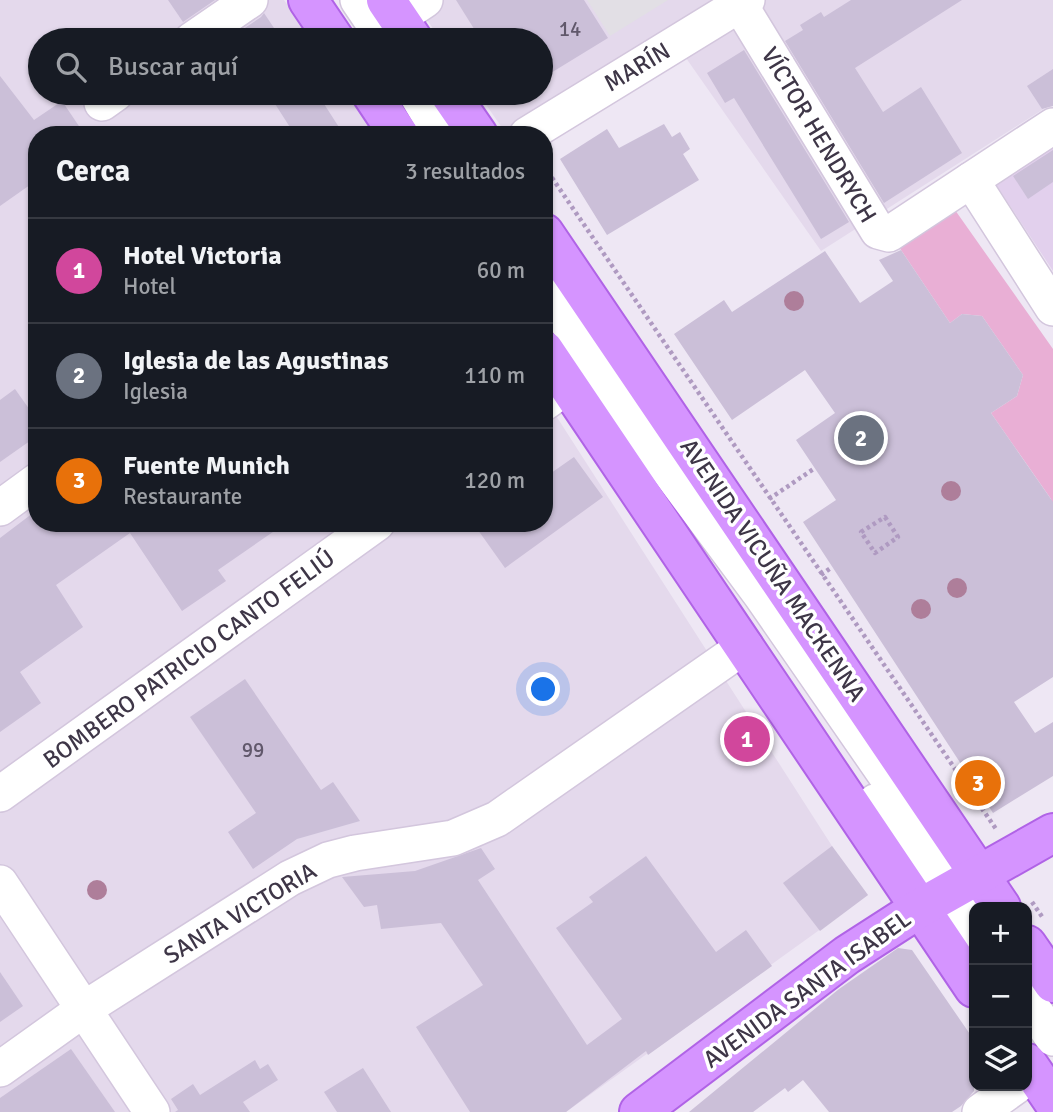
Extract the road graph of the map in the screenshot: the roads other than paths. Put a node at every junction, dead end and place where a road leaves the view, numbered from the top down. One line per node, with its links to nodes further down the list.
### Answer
1 (250, 0): 7 (street)
2 (308, 0): 8 (main road)
3 (328, 0): 9 (street)
4 (358, 0): 6 (street)
5 (743, 2): 19 (street, MARÍN); 20 (street, VÍCTOR HENDRYCH)
6 (401, 20)
7 (209, 28)
8 (327, 28)
9 (347, 28)
10 (379, 105): 14 (main road)
11 (398, 105): 15 (street)
12 (423, 105): 16 (street)
13 (457, 105): 17 (main road)
14 (393, 126)
15 (412, 126)
16 (436, 126)
17 (472, 126)
18 (1053, 126): 20 (street, VÍCTOR HENDRYCH)
19 (553, 147)
20 (971, 180): 23 (street)
21 (553, 247): 33 (main road, AVENIDA VICUÑA MACKENNA)
22 (553, 301): 33 (street)
23 (1053, 307)
24 (553, 335): 33 (street)
25 (556, 395): 29 (main road, AVENIDA VICUÑA MACKENNA)
26 (28, 488): 27 (street)
27 (0, 508)
28 (364, 532): 30 (street, BOMBERO PATRICIO CANTO FELIÚ)
29 (745, 646): 33 (main road, AVENIDA VICUÑA MACKENNA); 41 (street, SANTA VICTORIA)
30 (0, 794)
31 (1053, 833): 33 (main road, AVENIDA SANTA ISABEL)
32 (0, 883): 41 (street)
33 (956, 894): 34 (main road, AVENIDA VICUÑA MACKENNA); 35 (street); 37 (main road, AVENIDA VICUÑA MACKENNA); 47 (main road, AVENIDA SANTA ISABEL)
34 (1014, 902)
35 (969, 922)
36 (1037, 934): 39 (main road)
37 (970, 965)
38 (1032, 982): 42 (street)
39 (1053, 983)
40 (1032, 1007): 43 (street)
41 (84, 1009): 44 (street, SANTA VICTORIA); 46 (street)
42 (1053, 1013)
43 (1053, 1038)
44 (0, 1069)
45 (1013, 1091): 48 (street)
46 (152, 1112)
47 (639, 1112)
48 (980, 1112)

